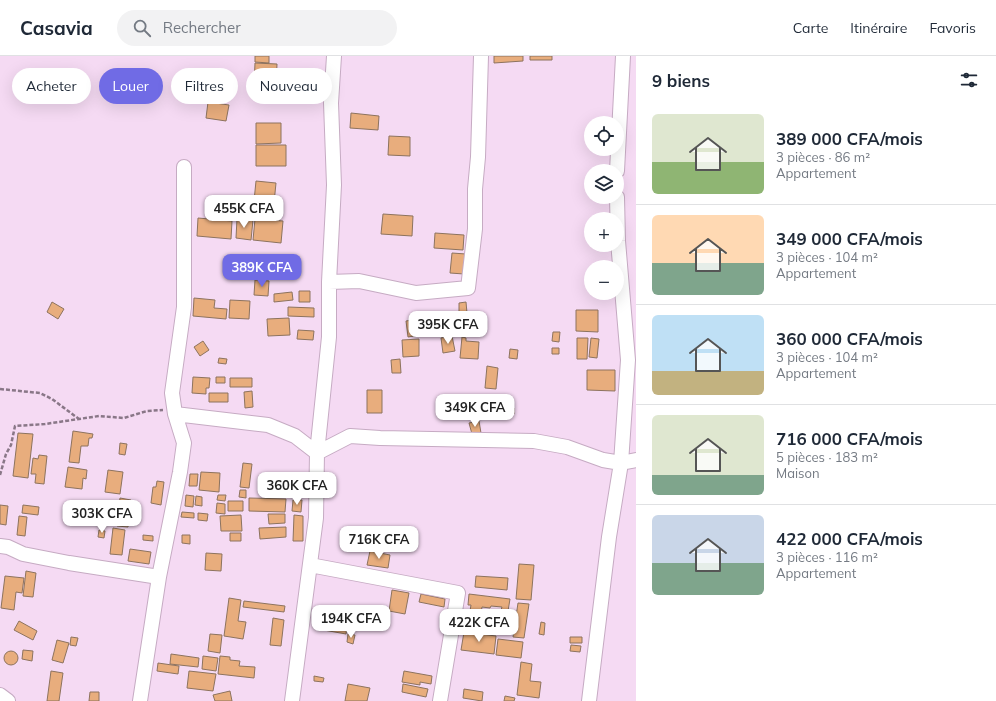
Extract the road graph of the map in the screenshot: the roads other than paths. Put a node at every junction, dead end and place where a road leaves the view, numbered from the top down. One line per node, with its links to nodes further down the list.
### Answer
1 (334, 56): 7 (street)
2 (481, 56): 7 (street)
3 (623, 56): 4 (street)
4 (617, 164)
5 (184, 167): 8 (street)
6 (617, 204): 11 (street)
7 (329, 282): 9 (street)
8 (175, 414): 9 (street); 14 (street)
9 (317, 453): 11 (street); 13 (street)
10 (636, 460): 11 (street)
11 (621, 464): 20 (street)
12 (0, 546): 14 (street)
13 (310, 565): 18 (street); 19 (street)
14 (159, 576): 17 (street)
15 (0, 695): 16 (street)
16 (8, 701)
17 (140, 701)
18 (292, 701)
19 (440, 701)
20 (589, 701)

